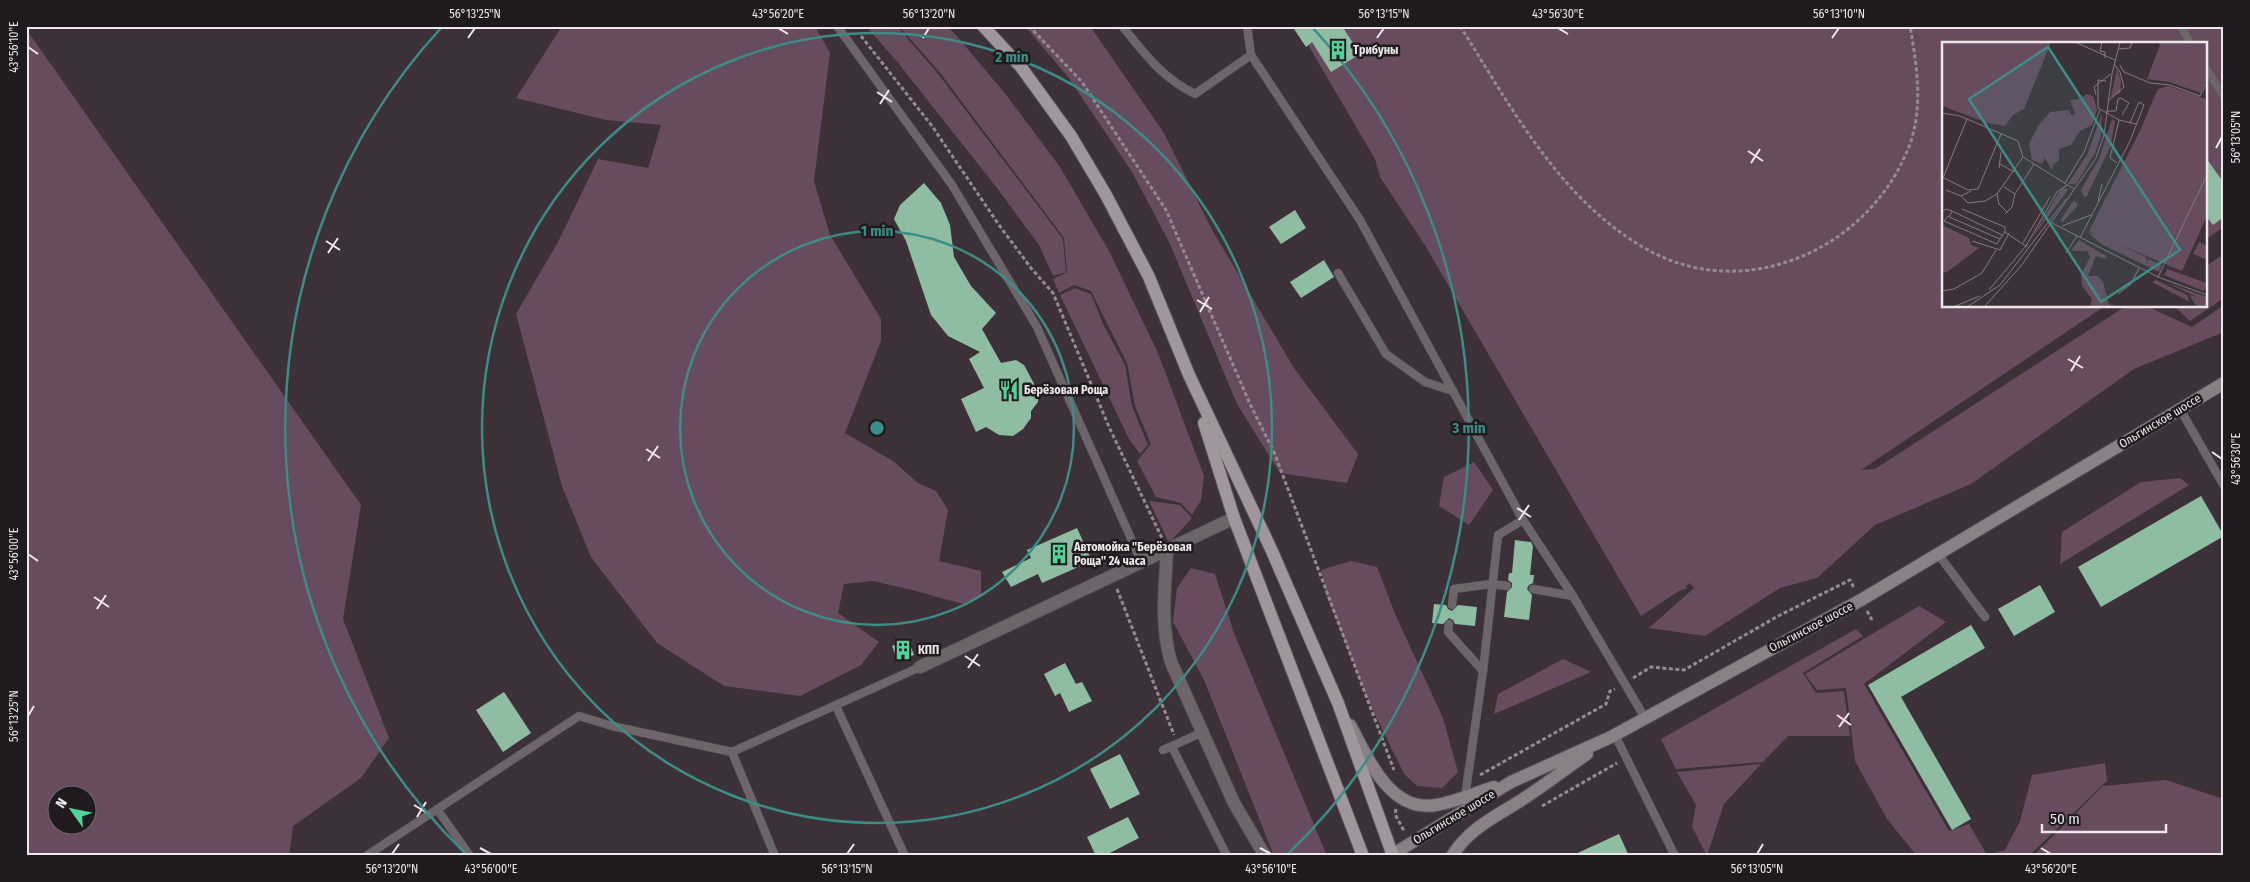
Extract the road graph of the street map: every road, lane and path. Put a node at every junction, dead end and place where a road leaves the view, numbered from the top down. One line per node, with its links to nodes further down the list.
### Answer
1 (837, 26): 23 (lane)
2 (983, 26): 14 (main road)
3 (1029, 26): 46 (path)
4 (1122, 26): 10 (lane)
5 (1247, 26): 10 (lane)
6 (1460, 26): 7 (path)
7 (1910, 26)
8 (2181, 26): 9 (lane)
9 (2191, 42)
10 (1251, 55): 16 (lane)
11 (2208, 71): 12 (lane)
12 (2224, 97)
13 (1338, 273): 16 (lane)
14 (1189, 375): 19 (main road); 37 (main road)
15 (2224, 383): 17 (main road, Ольгинское шоссе)
16 (1453, 391): 20 (lane)
17 (2180, 409): 18 (lane); 22 (main road, Ольгинское шоссе)
18 (2224, 486)
19 (1234, 518): 21 (street); 61 (main road)
20 (1523, 520): 25 (lane); 28 (lane)
21 (1167, 550): 23 (street); 40 (street)
22 (1938, 554): 29 (main road, Ольгинское шоссе); 31 (lane)
23 (1142, 561): 24 (street)
24 (1112, 575): 34 (street); 42 (path)
25 (1491, 584): 26 (lane); 30 (lane); 35 (lane)
26 (1507, 586)
27 (1533, 589): 28 (lane)
28 (1573, 596): 36 (lane)
29 (1861, 600): 32 (path); 36 (path); 39 (main road, Ольгинское шоссе)
30 (1452, 605)
31 (1985, 617)
32 (1872, 620)
33 (1449, 624): 35 (lane)
34 (920, 667): 38 (lane)
35 (1483, 671): 47 (lane)
36 (1625, 683): 39 (lane); 47 (path)
37 (1338, 704): 50 (main road); 54 (main road)
38 (836, 706): 44 (lane); 58 (lane)
39 (1646, 718): 41 (main road, Ольгинское шоссе)
40 (1202, 733): 42 (lane); 60 (street)
41 (1613, 736): 45 (lane); 48 (main road, Ольгинское шоссе); 62 (main road)
42 (1175, 746): 43 (lane); 59 (lane)
43 (1163, 750)
44 (732, 752): 51 (lane); 57 (lane)
45 (1626, 757): 52 (path); 63 (lane)
46 (1394, 771)
47 (1468, 781): 49 (lane)
48 (1511, 782): 49 (main road); 53 (main road, Ольгинское шоссе)
49 (1465, 797): 50 (main road)
50 (1401, 798): 53 (path)
51 (437, 809): 55 (lane); 56 (lane)
52 (1535, 810)
53 (1410, 844): 54 (main road, Ольгинское шоссе)
54 (1392, 855)
55 (366, 856)
56 (470, 856)
57 (775, 856)
58 (905, 856)
59 (1227, 856)
60 (1265, 856)
61 (1363, 856)
62 (1452, 856)
63 (1675, 856)

